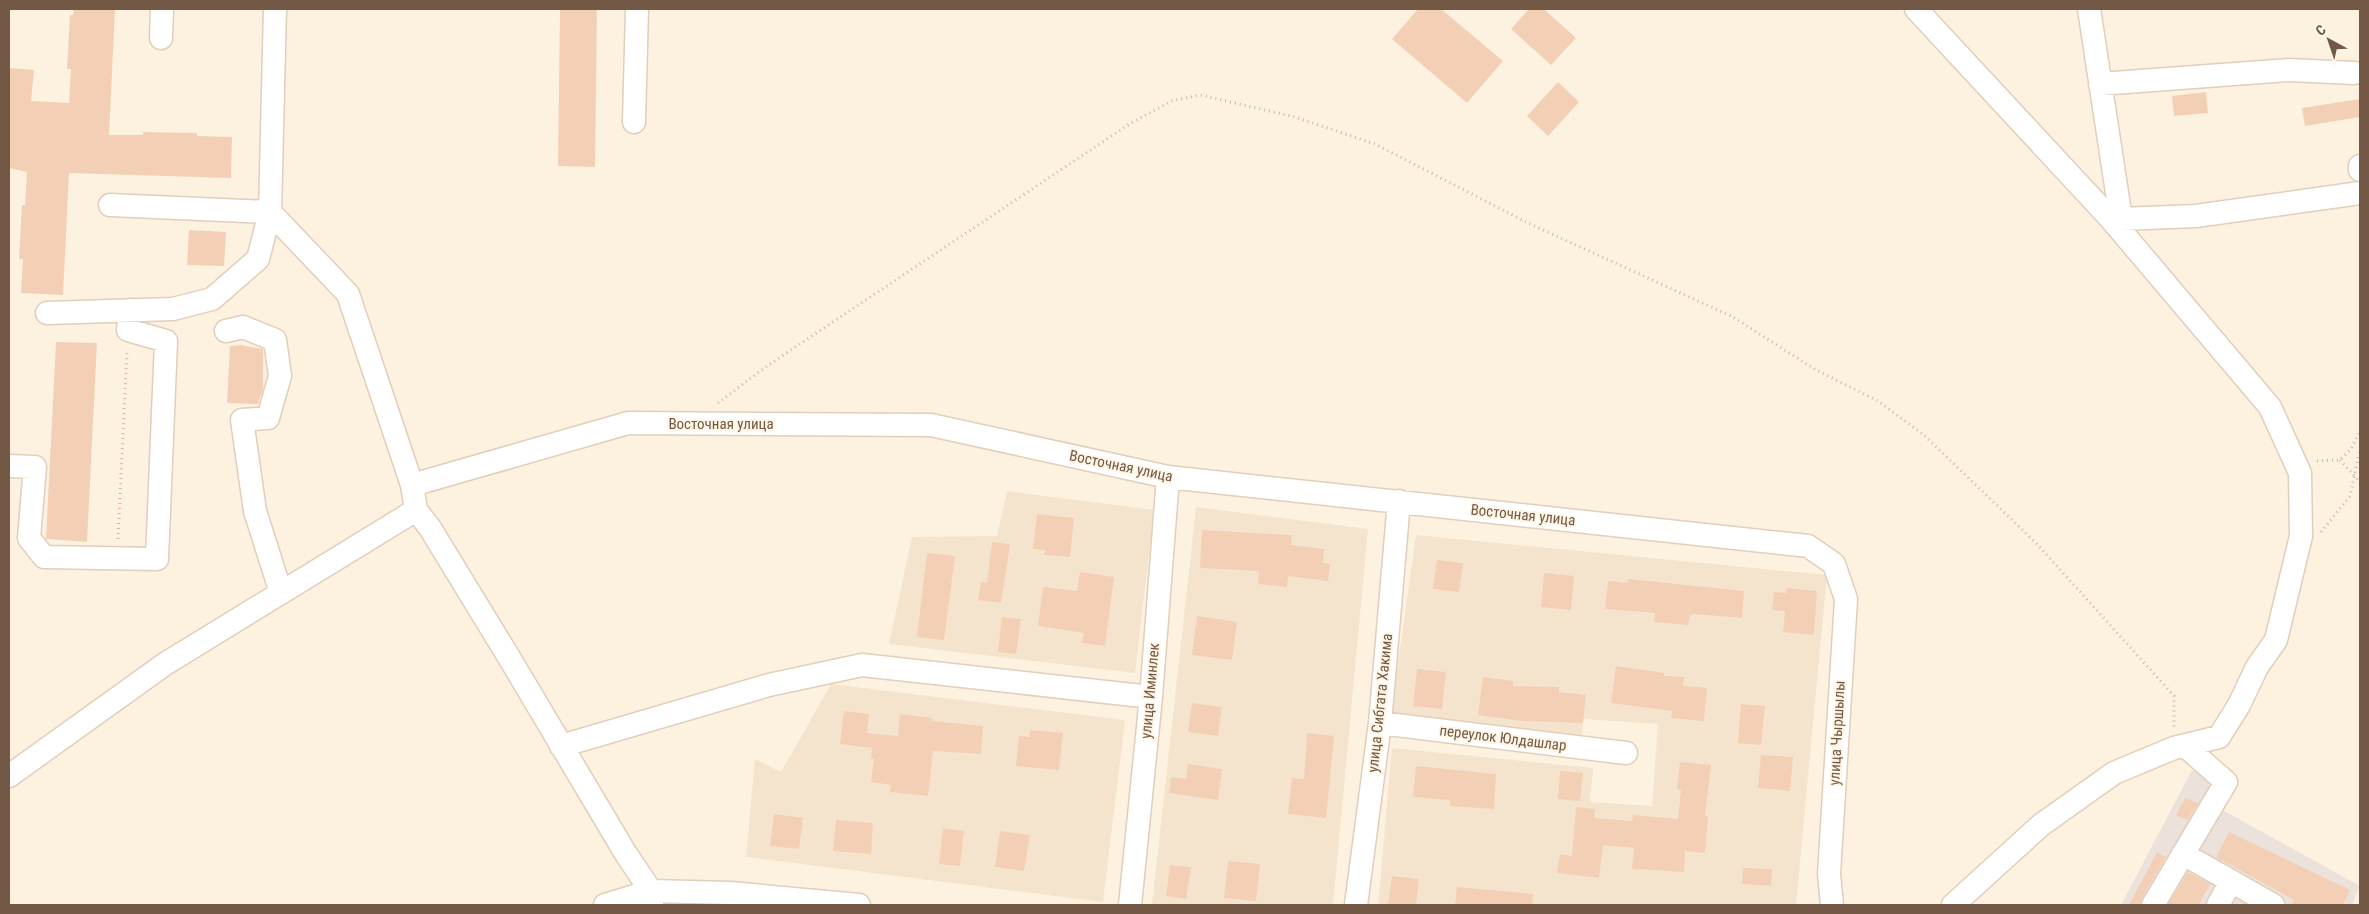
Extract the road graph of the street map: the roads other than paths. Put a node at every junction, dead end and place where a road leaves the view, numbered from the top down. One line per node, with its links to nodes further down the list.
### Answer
1 (162, 9): 6 (street)
2 (275, 9): 14 (street)
3 (637, 9): 9 (street)
4 (1916, 9): 15 (street)
5 (2089, 9): 8 (street)
6 (161, 38)
7 (2354, 73): 8 (street)
8 (2100, 84): 15 (street)
9 (634, 122)
10 (2360, 166): 11 (street)
11 (2360, 170)
12 (2360, 193): 15 (street)
13 (110, 205): 14 (street)
14 (270, 212): 17 (street); 21 (street)
15 (2122, 226): 29 (street)
16 (47, 312): 17 (street)
17 (129, 320): 19 (street)
18 (226, 331): 25 (street)
19 (9, 466)
20 (1168, 477): 21 (street, Восточная улица); 22 (street, Восточная улица); 26 (street, улица Иминлек)
21 (412, 485): 23 (street)
22 (1399, 501): 24 (street, Восточная улица); 27 (street, улица Сибгата Хакима)
23 (416, 510): 25 (street); 28 (street)
24 (1834, 564): 40 (street, улица Чыршылы)
25 (281, 593): 31 (street)
26 (1150, 697): 28 (street); 38 (street, улица Иминлек)
27 (1380, 723): 30 (street, переулок Юлдашлар); 39 (street, улица Сибгата Хакима)
28 (561, 746): 34 (street)
29 (2180, 747): 32 (street); 41 (street)
30 (1626, 752)
31 (9, 776)
32 (2183, 854): 33 (street); 42 (street)
33 (2231, 881): 43 (street); 44 (street)
34 (651, 898): 35 (street); 36 (street)
35 (774, 901): 37 (street)
36 (605, 905)
37 (859, 905)
38 (1130, 905)
39 (1356, 905)
40 (1832, 905)
41 (1953, 905)
42 (2153, 905)
43 (2218, 905)
44 (2273, 905)

